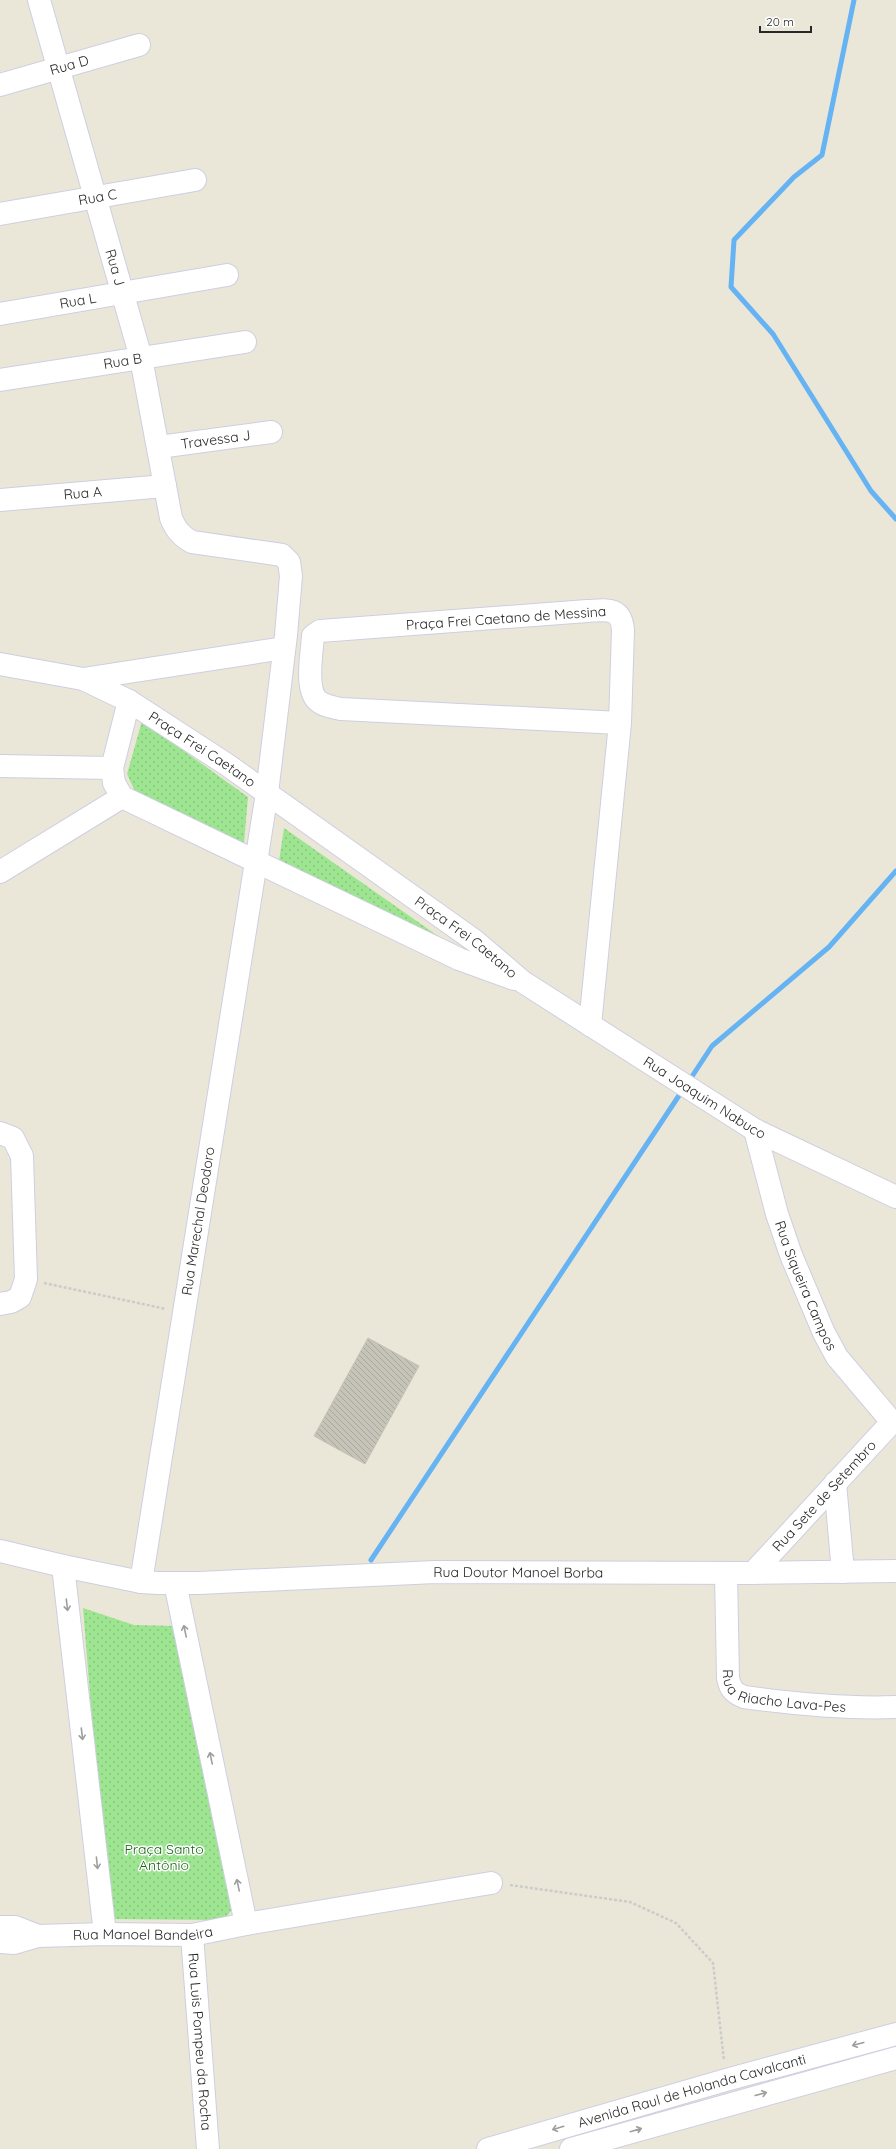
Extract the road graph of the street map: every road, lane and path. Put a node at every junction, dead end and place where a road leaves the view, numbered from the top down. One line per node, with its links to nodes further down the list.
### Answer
1 (39, 0): 3 (street, Rua J)
2 (139, 45): 3 (street, Rua D)
3 (59, 69): 4 (street, Rua D); 6 (street, Rua J)
4 (0, 85)
5 (195, 180): 6 (street, Rua C)
6 (95, 198): 7 (street, Rua C); 9 (street, Rua J)
7 (0, 214)
8 (227, 275): 9 (street, Rua L)
9 (123, 292): 10 (street, Rua L); 12 (street, Rua J)
10 (0, 314)
11 (245, 342): 12 (street, Rua B)
12 (141, 358): 13 (street, Rua B); 15 (street, Rua J)
13 (0, 380)
14 (271, 432): 15 (street, Travessa J)
15 (159, 447): 16 (street, Rua J)
16 (165, 486): 17 (street, Rua A); 19 (street, Rua J)
17 (0, 500)
18 (313, 640): 19 (street); 23 (street); 23 (street, Praça Frei Caetano de Messina)
19 (285, 642): 21 (street); 26 (street)
20 (0, 664): 21 (street)
21 (83, 680): 22 (street, Praça Frei Caetano)
22 (129, 701): 25 (street); 26 (street, Praça Frei Caetano)
23 (620, 724): 31 (street, Praça Frei Caetano de Messina)
24 (0, 766): 25 (street)
25 (112, 768): 27 (street)
26 (267, 793): 28 (street); 30 (street, Praça Frei Caetano)
27 (122, 797): 28 (street, Praça Frei Caetano); 29 (street)
28 (255, 861): 30 (street, Praça Frei Caetano); 37 (street, Rua Marechal Deodoro)
29 (0, 872)
30 (523, 982): 31 (street, Rua Joaquim Nabuco)
31 (590, 1025): 32 (street, Rua Joaquim Nabuco)
32 (747, 1125): 34 (street, Rua Joaquim Nabuco); 38 (street, Rua Siqueira Campos)
33 (0, 1133): 35 (street)
34 (896, 1197)
35 (26, 1279): 36 (street); 37 (path)
36 (0, 1304)
37 (184, 1313): 46 (street, Rua Marechal Deodoro)
38 (894, 1421): 39 (street, Rua Sete de Setembro)
39 (835, 1483): 44 (street); 45 (street, Rua Sete de Setembro)
40 (0, 1551): 41 (street, Rua Doutor Manoel Borba)
41 (63, 1566): 46 (street, Rua Doutor Manoel Borba); 52 (street, one-way to 52)
42 (896, 1571): 44 (street, Rua Doutor Manoel Borba)
43 (726, 1572): 45 (street, Rua Doutor Manoel Borba); 47 (street, Rua Doutor Manoel Borba); 48 (street, Rua Riacho Lava-Pes)
44 (843, 1572): 45 (street, Rua Doutor Manoel Borba)
45 (753, 1573)
46 (141, 1582): 47 (street, Rua Doutor Manoel Borba)
47 (175, 1584): 50 (street, one-way to 47)
48 (896, 1706)
49 (491, 1883): 50 (street, Rua Manoel Bandeira); 58 (path)
50 (246, 1924): 53 (street, Rua Manoel Bandeira)
51 (0, 1927): 54 (street, Rua Manoel Bandeira)
52 (105, 1934): 53 (street, Rua Manoel Bandeira); 54 (street, Rua Manoel Bandeira)
53 (192, 1935): 61 (street, Rua Luis Pompeu da Rocha)
54 (38, 1936): 55 (street, Rua Manoel Bandeira)
55 (0, 1942)
56 (896, 2034): 58 (street, Avenida Raul de Holanda Cavalcanti, one-way to 58)
57 (896, 2058): 59 (street, Avenida Raul de Holanda Cavalcanti, one-way to 57)
58 (726, 2080): 59 (street); 62 (street, Avenida Raul de Holanda Cavalcanti, one-way to 62)
59 (731, 2103): 60 (street, Avenida Raul de Holanda Cavalcanti, one-way to 59)
60 (605, 2144): 63 (street, Avenida Raul de Holanda Cavalcanti)
61 (208, 2149)
62 (488, 2149)
63 (571, 2149)

